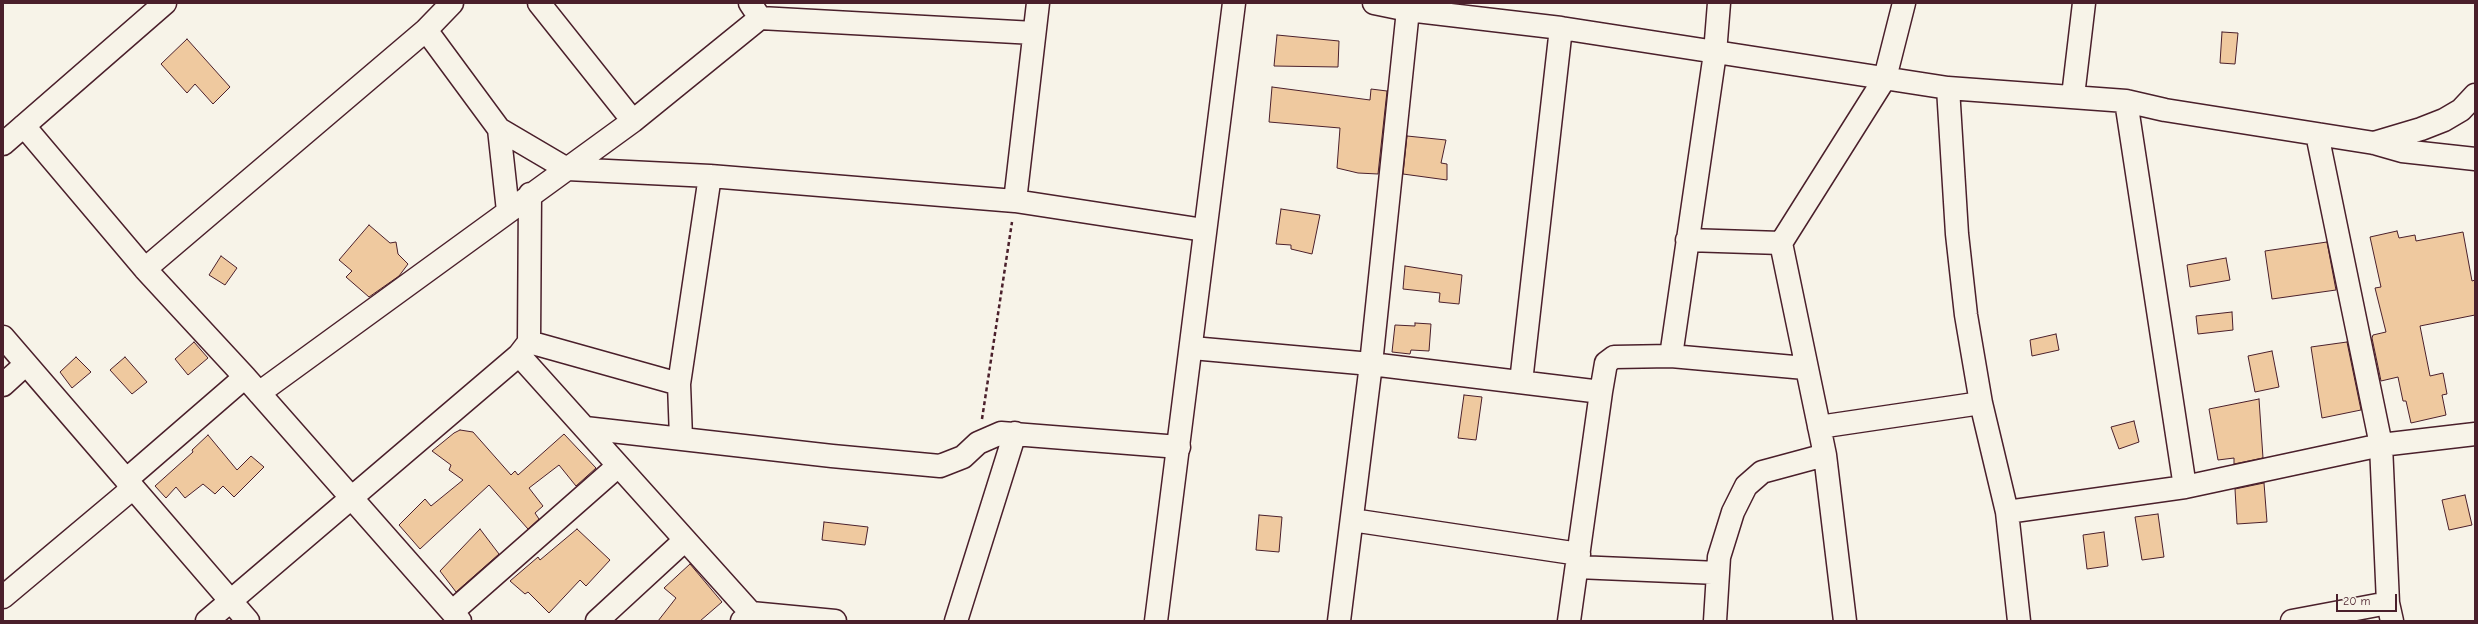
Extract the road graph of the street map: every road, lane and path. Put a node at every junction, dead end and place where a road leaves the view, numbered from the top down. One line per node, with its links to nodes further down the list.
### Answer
1 (165, 3): 22 (street)
2 (452, 3): 13 (street)
3 (539, 3): 21 (street)
4 (1038, 3): 14 (street)
5 (1234, 3): 33 (street)
6 (1374, 3): 11 (street)
7 (1719, 3): 15 (street)
8 (1904, 3): 16 (street)
9 (2084, 3): 19 (street)
10 (755, 8): 14 (street); 21 (street)
11 (1408, 10): 12 (street); 42 (street)
12 (1560, 28): 15 (street); 44 (street)
13 (426, 30): 23 (street); 36 (street)
14 (1034, 33): 31 (street)
15 (1715, 53): 16 (street); 34 (street)
16 (1885, 78): 17 (street); 35 (street)
17 (1948, 88): 19 (street); 49 (street)
18 (2475, 95): 25 (street)
19 (2073, 96): 20 (street)
20 (2126, 101): 24 (street); 61 (street)
21 (633, 120): 28 (street)
22 (24, 126): 26 (street); 36 (street)
23 (499, 129): 28 (street); 32 (street)
24 (2317, 134): 25 (street); 56 (street)
25 (2374, 143): 27 (street)
26 (3, 144)
27 (2475, 159)
28 (567, 169): 29 (street); 30 (street)
29 (710, 176): 31 (street); 45 (street)
30 (530, 194): 32 (street); 39 (street)
31 (1015, 201): 33 (street); 55 (path)
32 (508, 211): 47 (street)
33 (1204, 230): 38 (street)
34 (1687, 240): 35 (street); 40 (street)
35 (1781, 243): 43 (street)
36 (145, 269): 47 (street)
37 (3, 337): 41 (street)
38 (1192, 348): 42 (street); 57 (street)
39 (524, 349): 45 (street); 51 (street); 62 (street)
40 (1671, 356): 43 (street); 48 (street)
41 (26, 364): 46 (street); 60 (street)
42 (1371, 364): 44 (street); 64 (street)
43 (1805, 368): 50 (street)
44 (1521, 382): 48 (street)
45 (679, 384): 54 (street)
46 (3, 385)
47 (252, 385): 60 (street); 62 (street)
48 (1601, 392): 66 (street)
49 (1981, 402): 50 (street); 63 (street)
50 (1819, 427): 58 (street)
51 (585, 428): 54 (street); 59 (street)
52 (1015, 433): 55 (street); 57 (street); 77 (street)
53 (2475, 434): 56 (street)
54 (681, 438): 55 (street)
55 (978, 443)
56 (2381, 444): 61 (street); 70 (street)
57 (1179, 447): 78 (street)
58 (1825, 455): 67 (street); 82 (street)
59 (618, 466): 65 (street); 71 (street)
60 (130, 484): 68 (street); 69 (street)
61 (2185, 487): 63 (street)
62 (351, 497): 69 (street); 71 (street)
63 (2007, 512): 83 (street)
64 (1352, 520): 66 (street); 79 (street)
65 (685, 540): 72 (street); 75 (street)
66 (1578, 561): 67 (street); 80 (street)
67 (1718, 572): 81 (street)
68 (3, 597)
69 (230, 600): 73 (street); 74 (street)
70 (2390, 612): 84 (street)
71 (456, 617)
72 (747, 617): 76 (street)
73 (207, 621)
74 (248, 621)
75 (597, 621)
76 (835, 621)
77 (956, 621)
78 (1156, 621)
79 (1339, 621)
80 (1569, 621)
81 (1715, 621)
82 (1845, 621)
83 (2019, 621)
84 (2292, 621)

